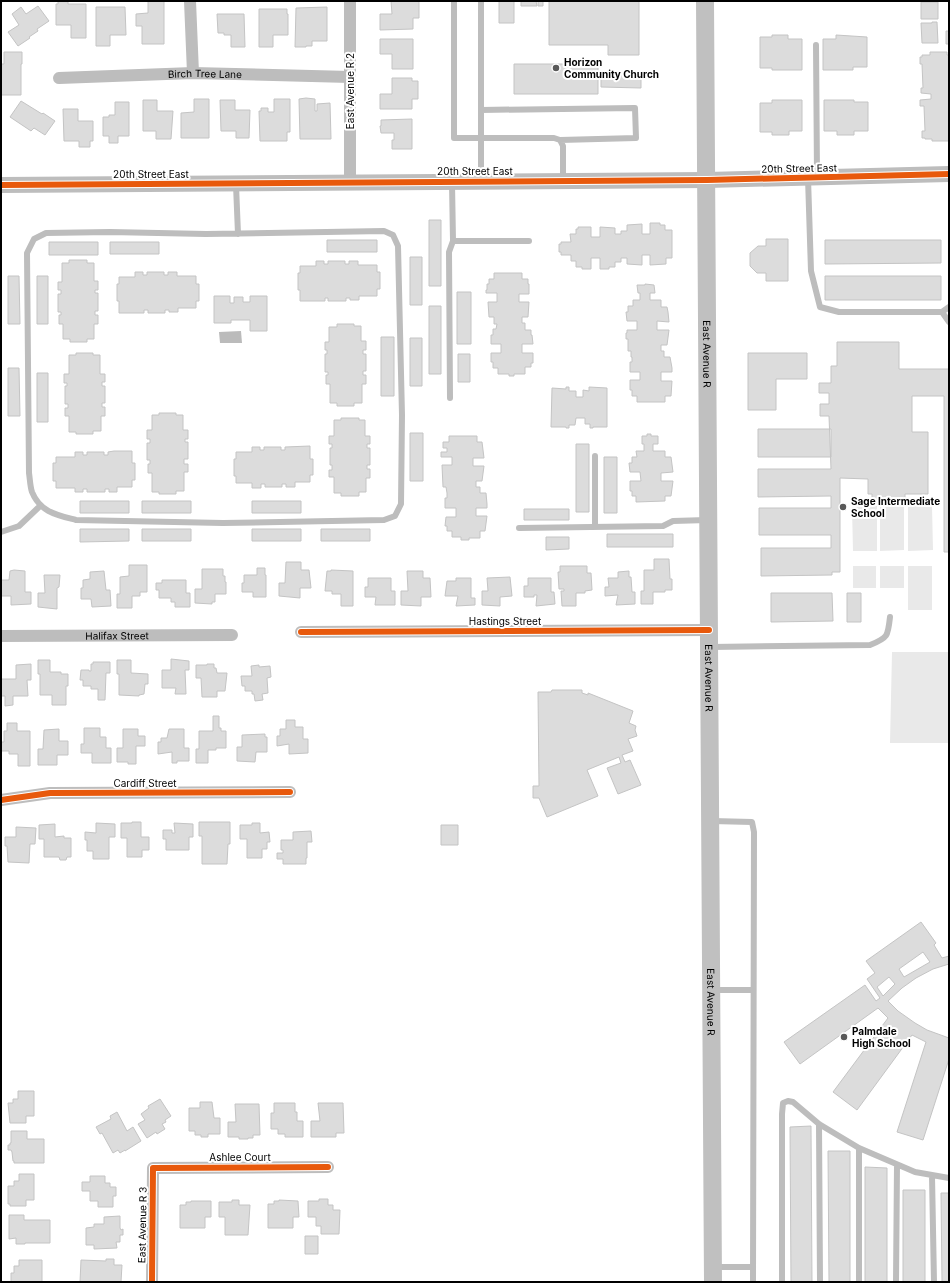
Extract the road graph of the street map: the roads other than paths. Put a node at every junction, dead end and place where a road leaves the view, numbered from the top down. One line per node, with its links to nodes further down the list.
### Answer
1 (190, 1): 7 (street)
2 (350, 1): 8 (street, East Avenue R 2)
3 (454, 1): 11 (lane)
4 (481, 1): 10 (lane)
5 (706, 1): 15 (main road, East Avenue R)
6 (816, 45): 14 (lane)
7 (193, 73): 8 (street, Birch Tree Lane); 9 (street, Birch Tree Lane)
8 (350, 77): 19 (street, East Avenue R 2)
9 (59, 78)
10 (481, 110): 11 (lane); 12 (lane)
11 (481, 138): 12 (lane); 17 (lane)
12 (560, 140): 18 (lane)
13 (949, 174): 14 (street, 20th Street East)
14 (813, 178): 15 (street, 20th Street East); 26 (lane)
15 (707, 180): 18 (street, 20th Street East); 31 (main road, East Avenue R)
16 (452, 181): 17 (street, 20th Street East); 19 (street, 20th Street East); 23 (lane)
17 (481, 181): 18 (street, 20th Street East)
18 (563, 181)
19 (350, 182): 20 (street, 20th Street East)
20 (236, 183): 21 (street, 20th Street East); 22 (lane)
21 (1, 185)
22 (238, 234): 30 (lane); 30 (lane)
23 (453, 241): 24 (lane); 28 (lane)
24 (529, 241)
25 (949, 307): 26 (lane)
26 (942, 312): 27 (lane)
27 (949, 322)
28 (450, 398)
29 (595, 456): 32 (lane)
30 (40, 506): 34 (lane)
31 (709, 520): 32 (lane); 39 (main road, East Avenue R)
32 (595, 527): 33 (lane)
33 (519, 528)
34 (1, 532)
35 (890, 617): 39 (lane)
36 (301, 632): 39 (street, Hastings Street)
37 (232, 635): 38 (street, Halifax Street)
38 (1, 636)
39 (709, 639): 42 (main road, East Avenue R)
40 (290, 792): 41 (street, Cardiff Street)
41 (1, 800)
42 (711, 821): 43 (main road, East Avenue R); 44 (lane)
43 (712, 990): 44 (lane); 53 (main road, East Avenue R)
44 (753, 990): 52 (lane)
45 (819, 1124): 46 (lane); 56 (lane); 57 (lane)
46 (859, 1148): 47 (lane); 58 (lane)
47 (897, 1165): 50 (lane); 59 (lane)
48 (328, 1167): 49 (street, Ashlee Court)
49 (153, 1168): 54 (street, East Avenue R 3)
50 (932, 1176): 51 (lane); 60 (lane)
51 (949, 1178)
52 (753, 1267): 53 (lane); 55 (lane)
53 (713, 1275)
54 (152, 1282)
55 (753, 1282)
56 (782, 1282)
57 (820, 1282)
58 (859, 1282)
59 (896, 1282)
60 (934, 1282)

